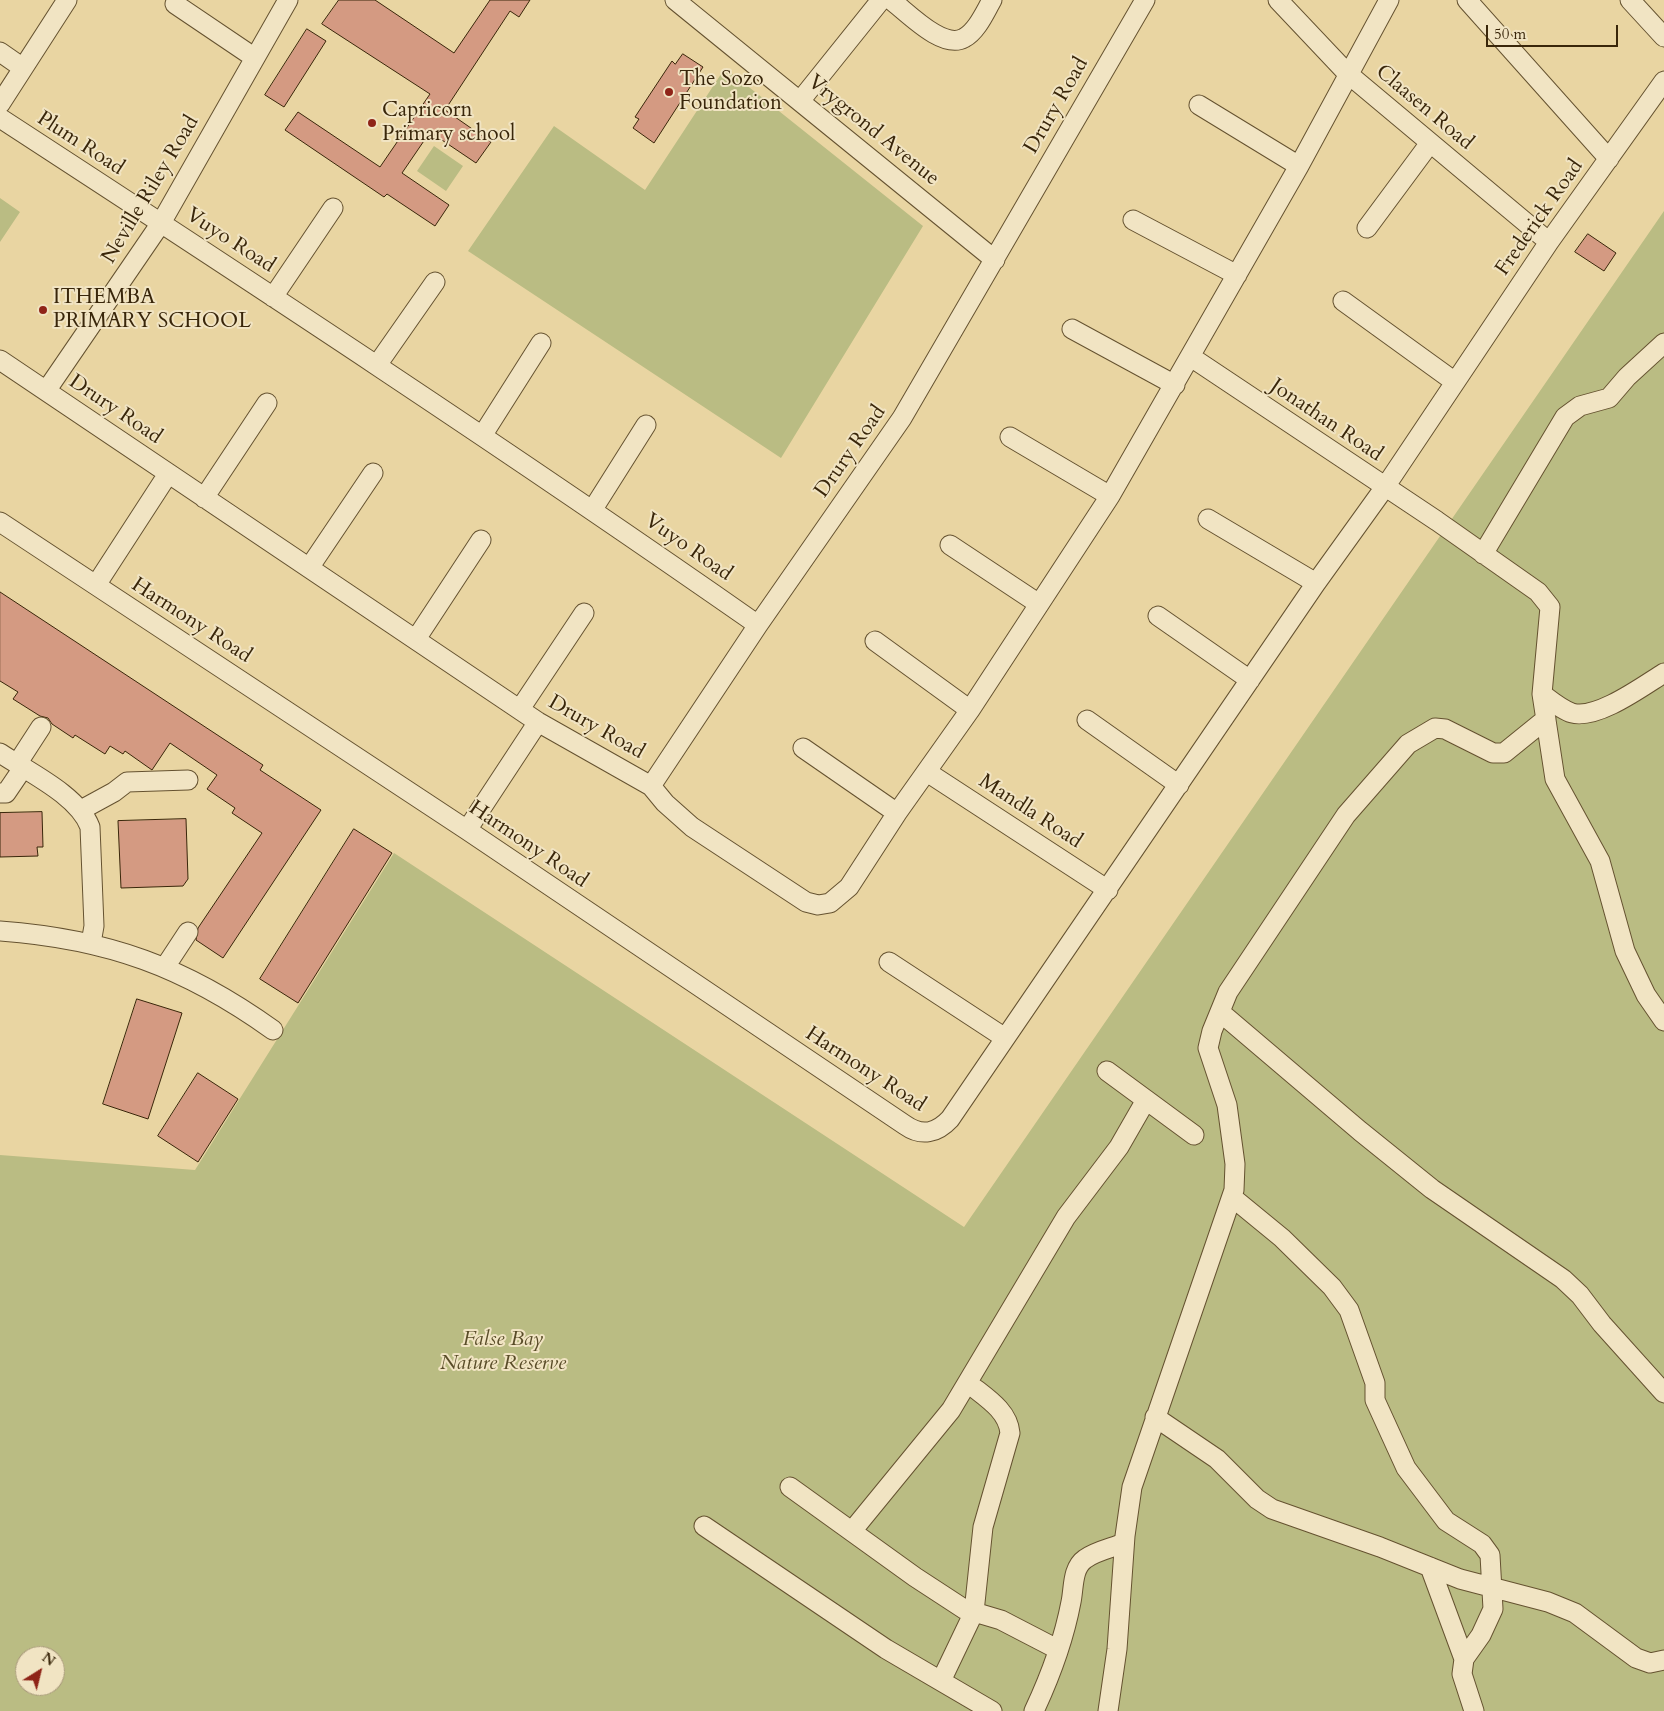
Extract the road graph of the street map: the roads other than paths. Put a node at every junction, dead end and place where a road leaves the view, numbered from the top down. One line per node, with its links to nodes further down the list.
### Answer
1 (67, 0): 16 (street)
2 (288, 0): 15 (street, Neville Riley Road)
3 (675, 0): 19 (street, Vrygrond Avenue)
4 (881, 0): 19 (street)
5 (891, 0): 6 (street)
6 (992, 0)
7 (1145, 0): 31 (street, Drury Road)
8 (1278, 0): 17 (street, Claasen Road)
9 (1388, 0): 17 (street)
10 (1467, 0): 24 (street)
11 (1630, 0): 13 (street)
12 (175, 4): 15 (street)
13 (1664, 37)
14 (0, 52): 16 (street)
15 (255, 58): 28 (street, Neville Riley Road)
16 (23, 68): 20 (street)
17 (1347, 73): 23 (street, Claasen Road); 25 (street)
18 (1664, 81): 24 (street, Frederick Road)
19 (800, 101): 31 (street, Vrygrond Avenue)
20 (0, 104)
21 (1199, 105): 25 (street)
22 (0, 118): 28 (street, Plum Road)
23 (1430, 143): 29 (street); 30 (street, Claasen Road)
24 (1609, 159): 30 (street, Frederick Road)
25 (1299, 166): 32 (street)
26 (333, 208): 34 (street, Vuyo Road)
27 (1133, 220): 32 (street)
28 (161, 223): 34 (street, Vuyo Road); 44 (street, Neville Riley Road)
29 (1367, 228)
30 (1549, 242): 42 (street, Frederick Road)
31 (995, 260): 66 (street, Drury Road)
32 (1237, 275): 39 (street)
33 (435, 282): 41 (street)
34 (273, 297): 41 (street, Vuyo Road)
35 (1343, 301): 42 (street)
36 (1072, 329): 43 (street)
37 (541, 343): 47 (street)
38 (1664, 343): 59 (street)
39 (1191, 357): 43 (street); 51 (street, Jonathan Road)
40 (0, 360): 44 (street, Drury Road)
41 (377, 365): 47 (street, Vuyo Road)
42 (1455, 382): 51 (street, Frederick Road)
43 (1175, 384): 52 (street)
44 (46, 391): 50 (street, Drury Road)
45 (267, 403): 53 (street)
46 (646, 425): 54 (street)
47 (482, 436): 54 (street, Vuyo Road)
48 (1010, 437): 52 (street)
49 (373, 473): 60 (street)
50 (168, 474): 53 (street, Drury Road); 62 (street)
51 (1385, 487): 59 (street, Jonathan Road); 61 (street, Harmony Road)
52 (1110, 496): 63 (street)
53 (204, 498): 60 (street, Drury Road)
54 (593, 509): 66 (street, Vuyo Road)
55 (1208, 519): 61 (street)
56 (0, 522): 62 (street, Harmony Road)
57 (481, 540): 67 (street)
58 (950, 545): 63 (street)
59 (1483, 554): 71 (street, Jonathan Road)
60 (308, 568): 67 (street, Drury Road)
61 (1316, 583): 70 (street, Harmony Road)
62 (96, 585): 88 (street, Harmony Road)
63 (1039, 604): 73 (street)
64 (584, 613): 72 (street, Drury Road)
65 (1158, 616): 70 (street)
66 (758, 625): 84 (street, Drury Road)
67 (416, 639): 72 (street, Drury Road)
68 (876, 641): 73 (street)
69 (1664, 672): 71 (street)
70 (1250, 680): 83 (street, Harmony Road)
71 (1542, 694): 75 (street, Jonathan Road)
72 (520, 709): 76 (street, Drury Road)
73 (970, 710): 81 (street)
74 (1087, 720): 83 (street)
75 (1546, 720): 95 (street); 96 (street, Jonathan Road)
76 (538, 722): 84 (street, Drury Road); 88 (street)
77 (41, 727): 80 (street)
78 (803, 748): 87 (street)
79 (0, 753): 80 (street)
80 (20, 766): 85 (street); 86 (street)
81 (927, 772): 87 (street); 89 (street, Mandla Road)
82 (188, 780): 86 (street)
83 (1179, 785): 89 (street, Harmony Road)
84 (651, 786): 87 (street)
85 (0, 793)
86 (81, 810): 92 (street)
87 (897, 813)
88 (467, 830): 98 (street, Harmony Road)
89 (1108, 890): 98 (street, Harmony Road)
90 (0, 931): 92 (street)
91 (188, 932): 94 (street)
92 (91, 943): 94 (street)
93 (889, 962): 98 (street)
94 (165, 967): 97 (street)
95 (1220, 1012): 102 (street); 104 (street)
96 (1664, 1021)
97 (273, 1030)
98 (1005, 1038)
99 (1107, 1071): 100 (street)
100 (1146, 1100): 101 (street); 103 (street)
101 (1194, 1135)
102 (1232, 1197): 105 (street); 111 (street)
103 (968, 1383): 108 (street); 112 (street)
104 (1664, 1394)
105 (1155, 1418): 109 (street); 110 (street)
106 (790, 1487): 108 (street)
107 (704, 1526): 116 (street)
108 (852, 1531): 112 (street)
109 (1124, 1543): 113 (street); 119 (street)
110 (1430, 1567): 111 (street); 114 (street)
111 (1494, 1589): 114 (street); 115 (street)
112 (974, 1612): 113 (street); 116 (street)
113 (1057, 1649): 118 (street)
114 (1464, 1659): 120 (street)
115 (1664, 1660)
116 (941, 1682): 117 (street)
117 (992, 1711)
118 (1034, 1711)
119 (1108, 1711)
120 (1474, 1711)

